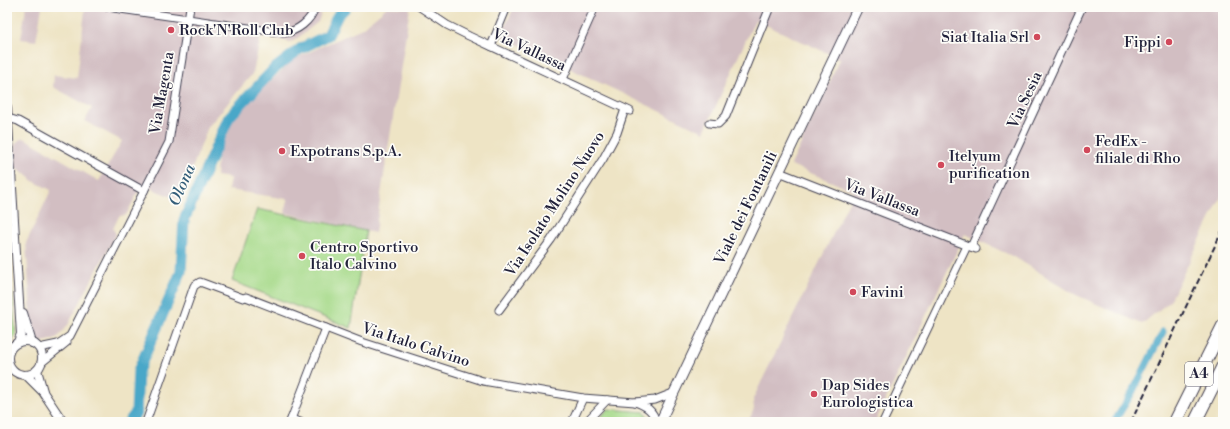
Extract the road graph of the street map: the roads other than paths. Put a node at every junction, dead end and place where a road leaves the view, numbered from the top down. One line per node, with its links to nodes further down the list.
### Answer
1 (107, 7): 10 (street)
2 (190, 7): 10 (street, Via Magenta)
3 (314, 7): 10 (street)
4 (420, 7): 11 (street, Via Vallassa)
5 (508, 7): 11 (street)
6 (595, 7): 12 (street)
7 (770, 7): 16 (street)
8 (858, 7): 17 (main road, Viale dei Fontanili)
9 (1082, 7): 19 (street, Via Sesia)
10 (189, 19): 18 (street, Via Magenta)
11 (491, 46): 12 (street, Via Vallassa)
12 (563, 79): 14 (street, Via Vallassa)
13 (7, 107): 15 (street)
14 (628, 110): 21 (street, Via Isolato Molino Nuovo)
15 (8, 118): 18 (street); 20 (street)
16 (709, 123)
17 (779, 172): 19 (street, Via Vallassa); 34 (main road, Viale dei Fontanili)
18 (144, 191): 23 (street, Via Magenta)
19 (971, 247): 46 (street, Via Sesia)
20 (18, 295): 25 (street); 26 (street)
21 (499, 310)
22 (1223, 326): 47 (highway, A4)
23 (74, 328): 28 (street, Via Magenta); 31 (street, Via Magenta)
24 (326, 328): 35 (street, Via Italo Calvino); 38 (street); 40 (street, Via Italo Calvino)
25 (18, 342): 26 (street); 27 (street)
26 (32, 343): 28 (street)
27 (9, 347): 29 (street)
28 (39, 348): 31 (street)
29 (8, 361): 32 (street)
30 (1223, 366): 48 (highway, A4)
31 (39, 367): 32 (street); 33 (street)
32 (26, 375): 33 (street)
33 (43, 392): 39 (street)
34 (673, 393): 37 (street); 45 (main road, Viale dei Fontanili)
35 (583, 398): 36 (street, Via Italo Calvino); 42 (street)
36 (607, 400): 37 (street, Via Italo Calvino); 43 (street)
37 (635, 402): 44 (street)
38 (290, 420): 41 (street)
39 (64, 422)
40 (146, 422)
41 (300, 422)
42 (572, 422)
43 (586, 422)
44 (656, 422)
45 (660, 422)
46 (883, 422)
47 (1175, 422)
48 (1195, 422)

